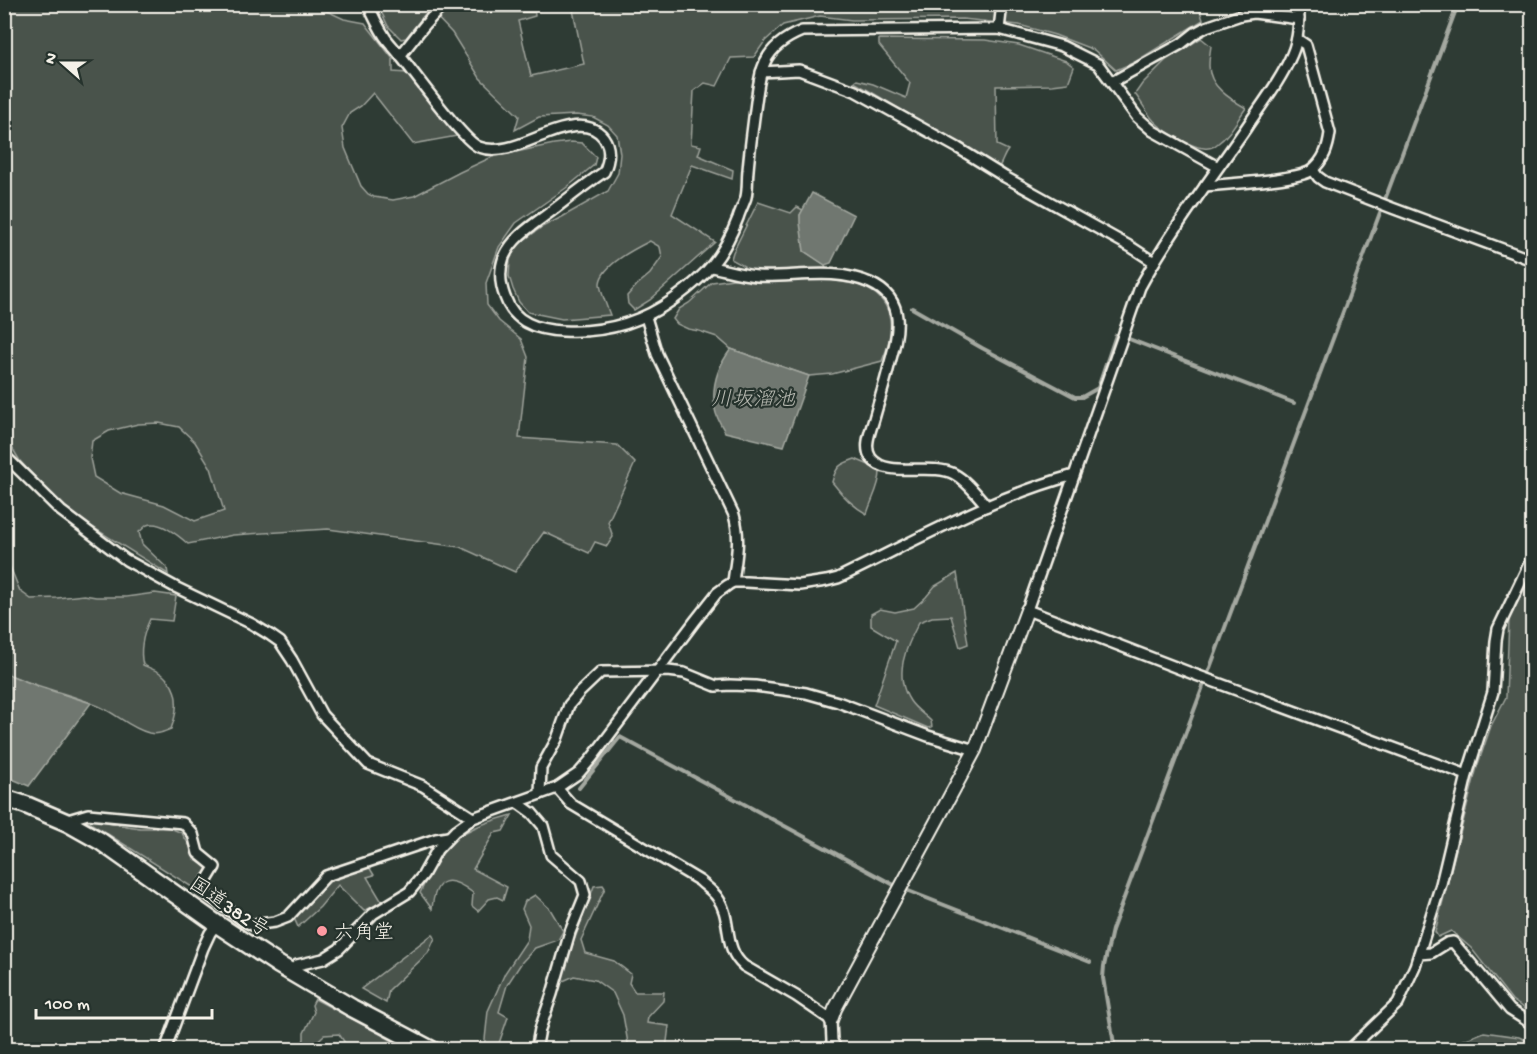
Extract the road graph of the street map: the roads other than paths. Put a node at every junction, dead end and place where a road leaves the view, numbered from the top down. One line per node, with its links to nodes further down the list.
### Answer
1 (368, 4): 10 (street)
2 (447, 4): 10 (street)
3 (469, 4): 6 (street)
4 (1002, 4): 8 (street)
5 (1299, 4): 7 (street)
6 (534, 5)
7 (1299, 19): 9 (street); 12 (street)
8 (999, 28): 11 (street); 12 (street)
9 (1297, 39): 13 (street); 14 (street)
10 (400, 56): 19 (street)
11 (761, 72): 17 (street); 18 (street)
12 (1112, 82): 13 (street)
13 (1218, 168): 15 (street)
14 (1313, 170): 15 (street); 16 (street)
15 (1205, 186): 17 (street)
16 (1533, 260)
17 (1154, 262): 21 (street)
18 (712, 267): 19 (street); 22 (street)
19 (646, 317): 24 (street)
20 (4, 455): 33 (street)
21 (1074, 475): 22 (street); 25 (street)
22 (987, 506): 24 (street)
23 (1533, 558): 28 (street)
24 (733, 582): 26 (street)
25 (1027, 610): 27 (street); 28 (street)
26 (659, 670): 27 (street); 29 (street); 30 (street)
27 (975, 750): 39 (street)
28 (1467, 775): 37 (street)
29 (557, 788): 30 (street); 39 (street)
30 (540, 794): 32 (street)
31 (4, 798): 34 (highway, 国道382号)
32 (518, 803): 33 (street); 43 (street)
33 (473, 818): 35 (street)
34 (68, 823): 35 (street); 36 (highway, 国道382号)
35 (448, 837): 38 (street)
36 (217, 924): 38 (highway, 国道382号); 41 (street)
37 (1419, 954): 40 (street); 45 (street)
38 (291, 972): 42 (highway, 国道382号)
39 (831, 1020): 44 (street)
40 (1533, 1024)
41 (165, 1050)
42 (432, 1050)
43 (536, 1050)
44 (837, 1050)
45 (1349, 1050)

